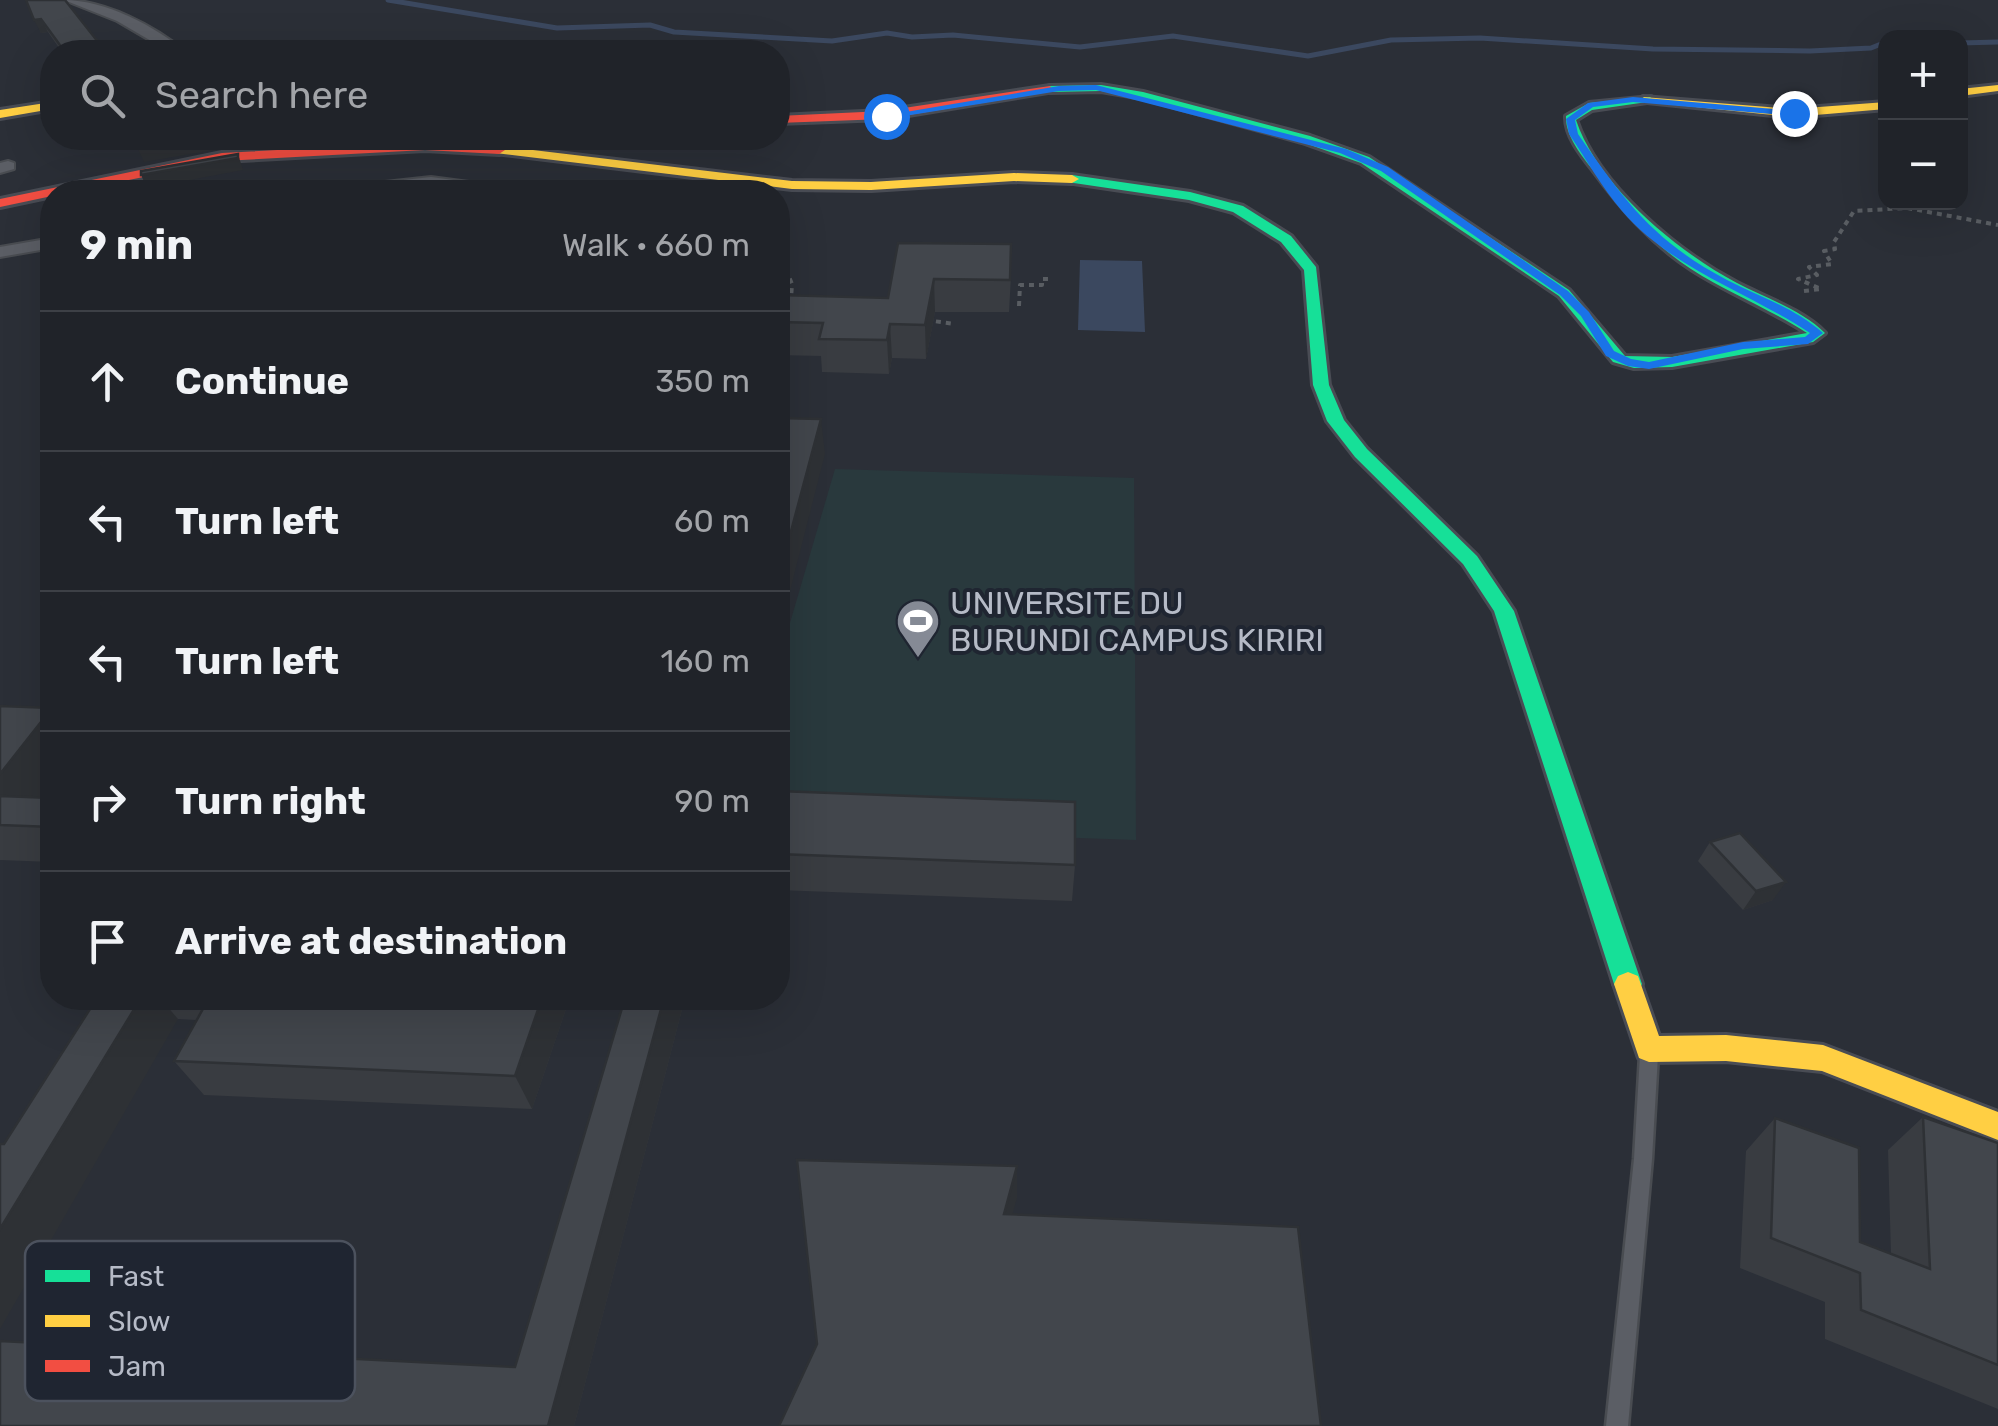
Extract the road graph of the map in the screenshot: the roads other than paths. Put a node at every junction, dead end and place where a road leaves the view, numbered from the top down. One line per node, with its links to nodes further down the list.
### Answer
1 (70, 0): 2 (street)
2 (159, 40)
3 (1998, 88): 4 (street)
4 (1968, 92)
5 (1878, 106): 8 (street)
6 (40, 108): 7 (street)
7 (0, 114)
8 (790, 120)
9 (351, 150): 11 (street)
10 (503, 150): 12 (street)
11 (118, 180)
12 (751, 180)
13 (790, 185): 18 (street)
14 (40, 197): 15 (street)
15 (1, 206)
16 (40, 244): 17 (street)
17 (0, 252)
18 (1649, 1049): 19 (street); 20 (lane)
19 (1998, 1126)
20 (1617, 1426)

